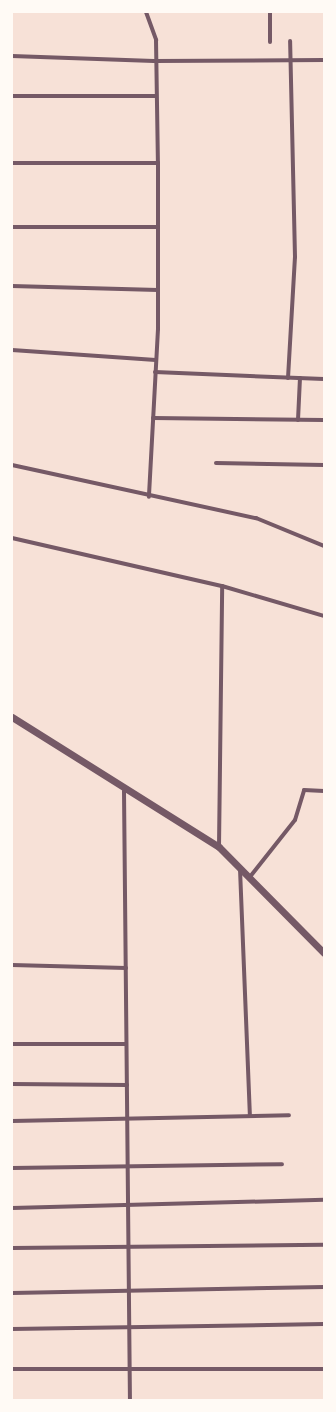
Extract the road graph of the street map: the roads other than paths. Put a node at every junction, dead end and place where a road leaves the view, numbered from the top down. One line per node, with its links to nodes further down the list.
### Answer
1 (146, 12): 8 (street)
2 (270, 12): 4 (street)
3 (290, 41): 6 (street)
4 (270, 42)
5 (12, 56): 8 (street)
6 (290, 59): 7 (street); 8 (street); 20 (street)
7 (324, 60)
8 (154, 61): 10 (street)
9 (12, 96): 10 (street)
10 (155, 96): 12 (street)
11 (12, 163): 12 (street)
12 (158, 163): 14 (street)
13 (12, 226): 14 (street)
14 (158, 227): 16 (street)
15 (12, 286): 16 (street)
16 (158, 290): 18 (street)
17 (12, 350): 18 (street)
18 (156, 360): 19 (street)
19 (155, 372): 20 (street); 23 (street)
20 (288, 378): 21 (street)
21 (300, 378): 22 (street); 24 (street)
22 (324, 379)
23 (153, 418): 24 (street); 29 (street)
24 (298, 420): 25 (street)
25 (324, 420)
26 (216, 462): 28 (street)
27 (12, 465): 29 (street)
28 (324, 465)
29 (149, 497): 31 (street)
30 (12, 538): 32 (street)
31 (324, 546)
32 (222, 586): 33 (street); 37 (street)
33 (324, 616)
34 (12, 717): 35 (street)
35 (124, 791): 37 (street); 42 (street)
36 (324, 791): 39 (street)
37 (219, 847): 38 (street)
38 (240, 869): 39 (street); 48 (street)
39 (250, 878): 40 (street)
40 (324, 953)
41 (12, 965): 42 (street)
42 (126, 968): 44 (street)
43 (12, 1044): 44 (street)
44 (126, 1044): 46 (street)
45 (12, 1084): 46 (street)
46 (127, 1084): 49 (street)
47 (289, 1115): 48 (street)
48 (250, 1116): 49 (street)
49 (127, 1117): 50 (street); 51 (street)
50 (12, 1121)
51 (127, 1164): 52 (street); 53 (street); 55 (street)
52 (282, 1164)
53 (12, 1168)
54 (324, 1200): 55 (street)
55 (128, 1206): 56 (street); 59 (street)
56 (12, 1208)
57 (324, 1245): 59 (street)
58 (12, 1248): 59 (street)
59 (128, 1248): 61 (street)
60 (324, 1287): 61 (street)
61 (128, 1289): 62 (street); 64 (street)
62 (12, 1293)
63 (324, 1324): 64 (street)
64 (129, 1327): 65 (street); 66 (street)
65 (12, 1329)
66 (129, 1368): 67 (street); 68 (street); 69 (street)
67 (12, 1369)
68 (324, 1369)
69 (130, 1400)

